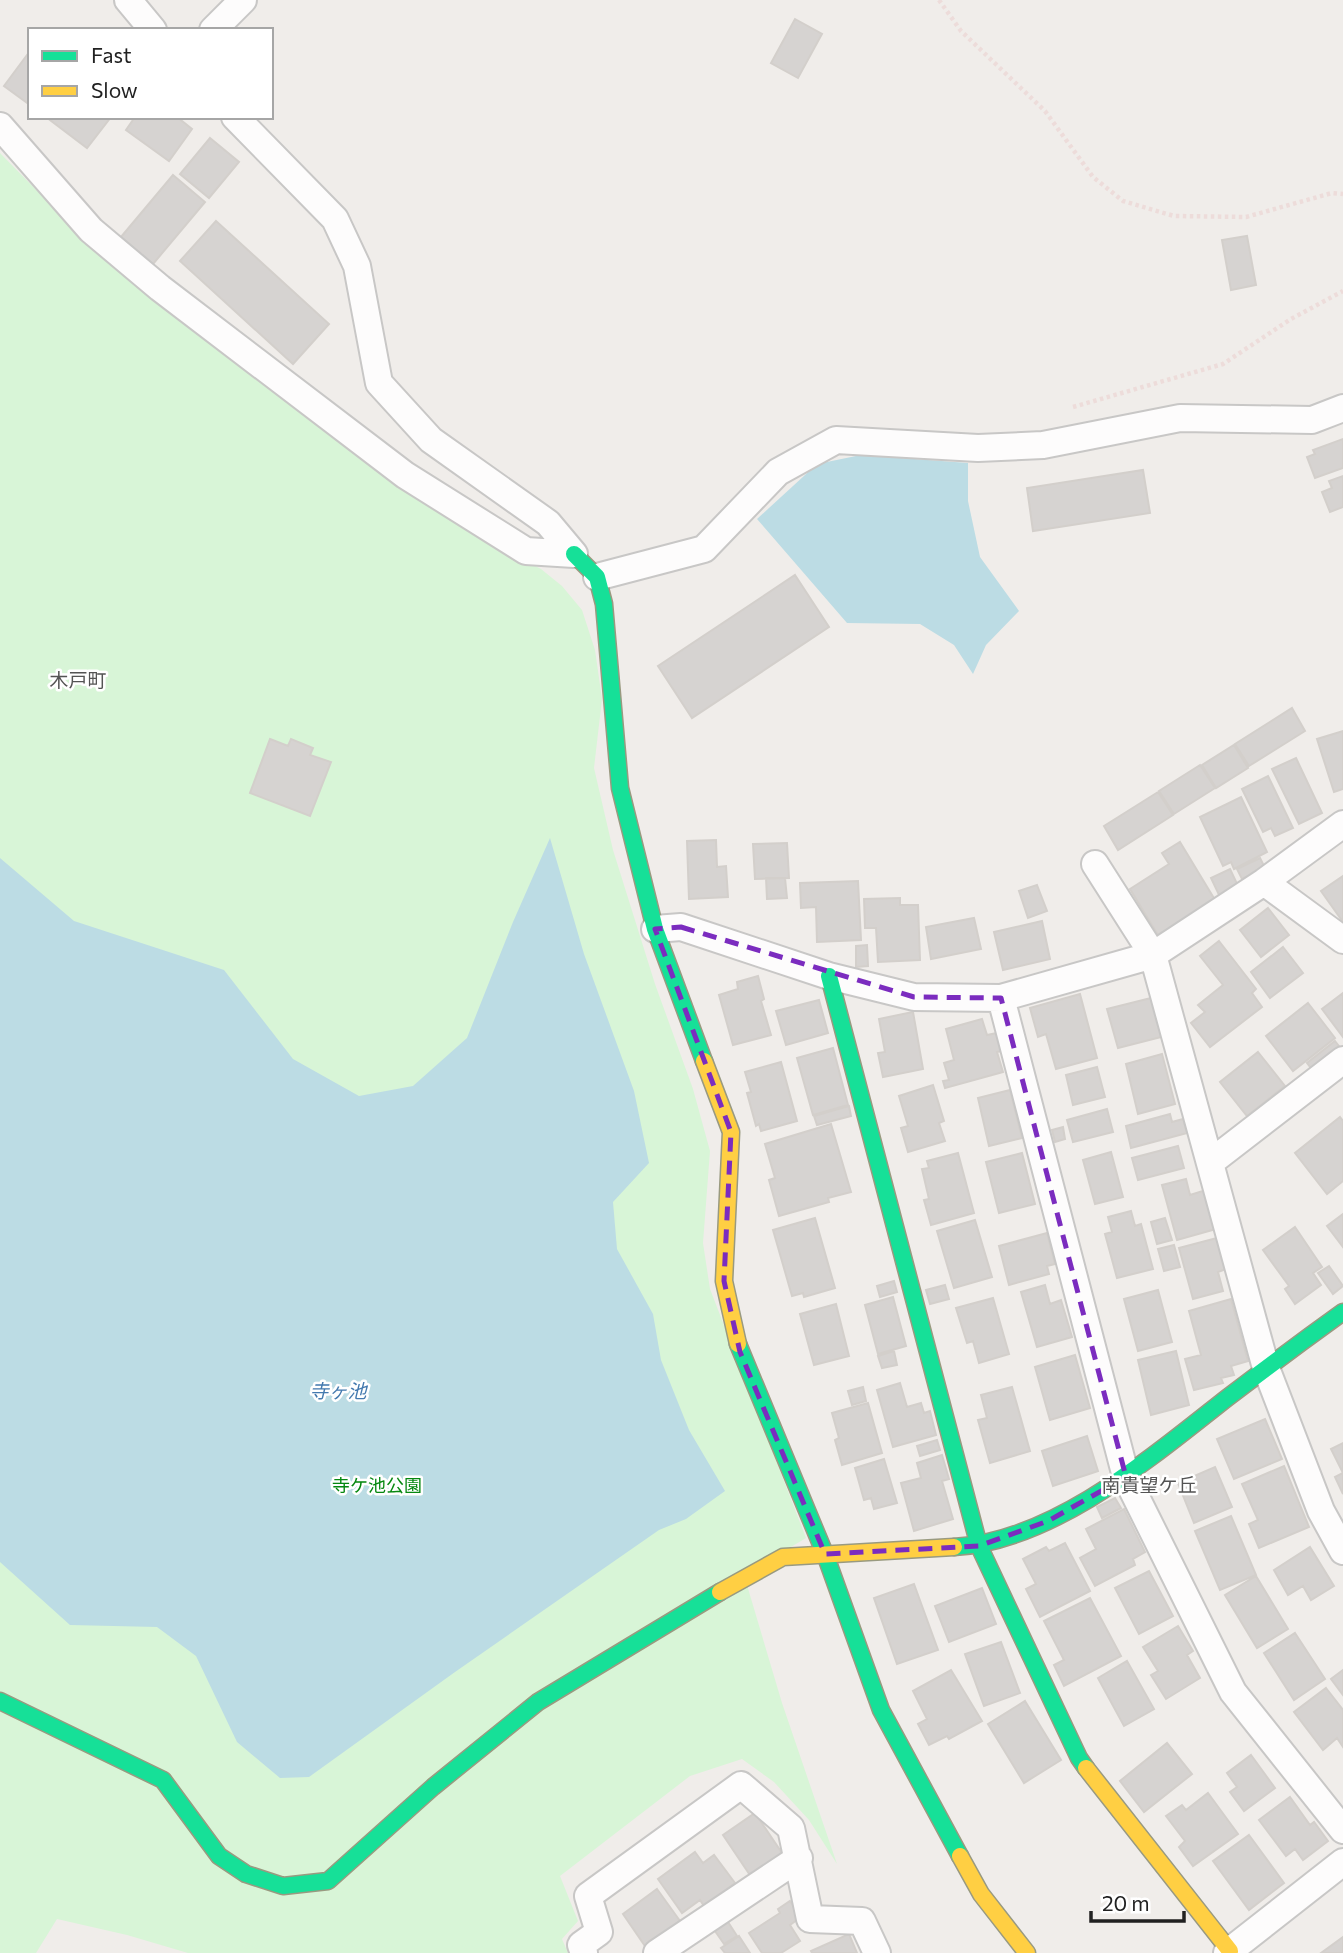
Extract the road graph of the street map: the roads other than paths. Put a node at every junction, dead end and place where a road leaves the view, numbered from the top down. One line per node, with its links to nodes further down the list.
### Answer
1 (128, 0): 3 (street)
2 (243, 0): 4 (street)
3 (151, 28)
4 (215, 28)
5 (237, 119): 8 (street)
6 (0, 126): 8 (street)
7 (1343, 408): 9 (street)
8 (574, 554): 9 (street)
9 (597, 577): 13 (street)
10 (1343, 824): 12 (street)
11 (1095, 863): 15 (street)
12 (1264, 882): 14 (street); 15 (street)
13 (655, 929): 16 (street); 25 (street)
14 (1343, 940)
15 (1153, 955): 17 (street); 19 (street)
16 (829, 976): 17 (street); 23 (street)
17 (1000, 998): 22 (street)
18 (1343, 1060): 19 (street)
19 (1211, 1162): 21 (street)
20 (1343, 1312): 21 (street)
21 (1266, 1368): 22 (street); 24 (street)
22 (1126, 1477): 23 (street); 27 (street)
23 (979, 1546): 25 (street); 30 (street)
24 (1343, 1551)
25 (825, 1554): 26 (street); 34 (street)
26 (0, 1702)
27 (1343, 1830)
28 (799, 1858): 31 (street); 32 (street); 33 (street)
29 (1343, 1861): 30 (street)
30 (1229, 1952)
31 (584, 1953)
32 (657, 1953)
33 (877, 1953)
34 (1027, 1953)

